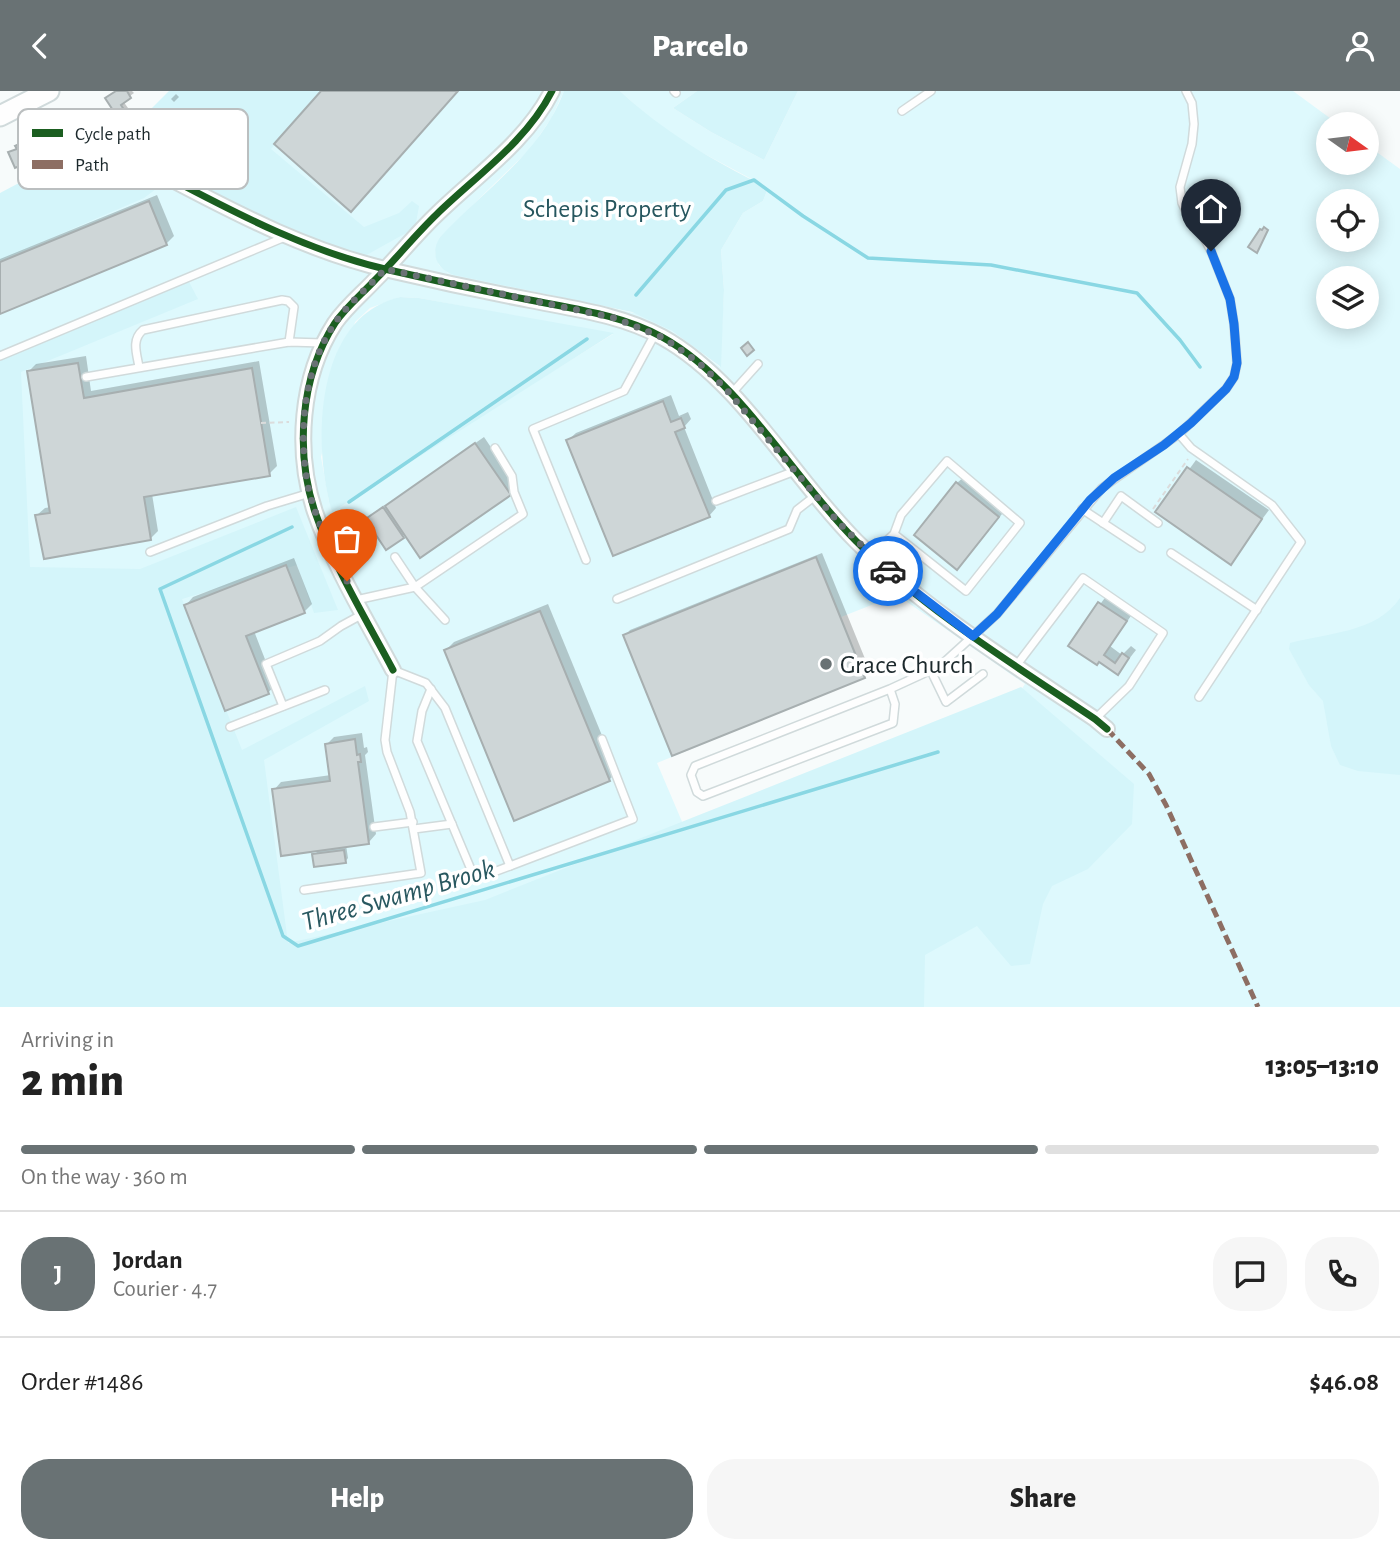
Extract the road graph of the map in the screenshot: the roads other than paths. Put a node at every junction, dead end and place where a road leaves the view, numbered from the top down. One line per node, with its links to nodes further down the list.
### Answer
1 (49, 91): 6 (main road)
2 (552, 91): 9 (street)
3 (930, 91): 5 (lane)
4 (1186, 91): 18 (lane)
5 (902, 111)
6 (0, 116)
7 (189, 189): 8 (street)
8 (286, 236): 9 (street); 13 (lane)
9 (385, 269): 10 (street); 12 (street)
10 (655, 334): 17 (street); 33 (lane)
11 (289, 342): 12 (lane); 15 (lane); 15 (lane)
12 (324, 344): 21 (street)
13 (0, 356)
14 (758, 363): 17 (lane)
15 (139, 367): 16 (lane)
16 (86, 377)
17 (730, 395): 20 (street)
18 (1178, 433): 24 (lane); 37 (lane)
19 (495, 448): 34 (lane)
20 (795, 471): 22 (street); 23 (lane)
21 (310, 493): 29 (lane); 36 (street)
22 (815, 496): 31 (street); 35 (lane)
23 (716, 501)
24 (1082, 509): 25 (lane); 40 (lane)
25 (1103, 523): 26 (lane); 28 (lane)
26 (1158, 523)
27 (894, 534): 27 (lane); 31 (lane)
28 (1141, 548)
29 (150, 552)
30 (1171, 553): 37 (lane)
31 (871, 555): 40 (street)
32 (395, 557): 34 (lane)
33 (586, 560)
34 (415, 587): 36 (lane); 39 (lane)
35 (617, 599)
36 (356, 600): 38 (street)
37 (1257, 610): 48 (lane)
38 (364, 614): 42 (street); 49 (lane)
39 (445, 620)
40 (973, 636): 41 (street); 43 (lane)
41 (1016, 666): 50 (street); 50 (lane)
42 (393, 670): 45 (lane); 55 (lane)
43 (931, 671): 44 (lane); 46 (lane)
44 (983, 674)
45 (431, 689): 54 (lane); 57 (lane)
46 (890, 689): 46 (lane)
47 (325, 690): 49 (lane)
48 (1199, 697)
49 (282, 706): 51 (lane)
50 (1095, 719): 52 (street)
51 (230, 727)
52 (1107, 730)
53 (602, 739): 57 (lane)
54 (452, 824): 55 (lane); 57 (lane)
55 (413, 826): 56 (lane); 58 (lane)
56 (374, 827)
57 (510, 866)
58 (304, 890)

